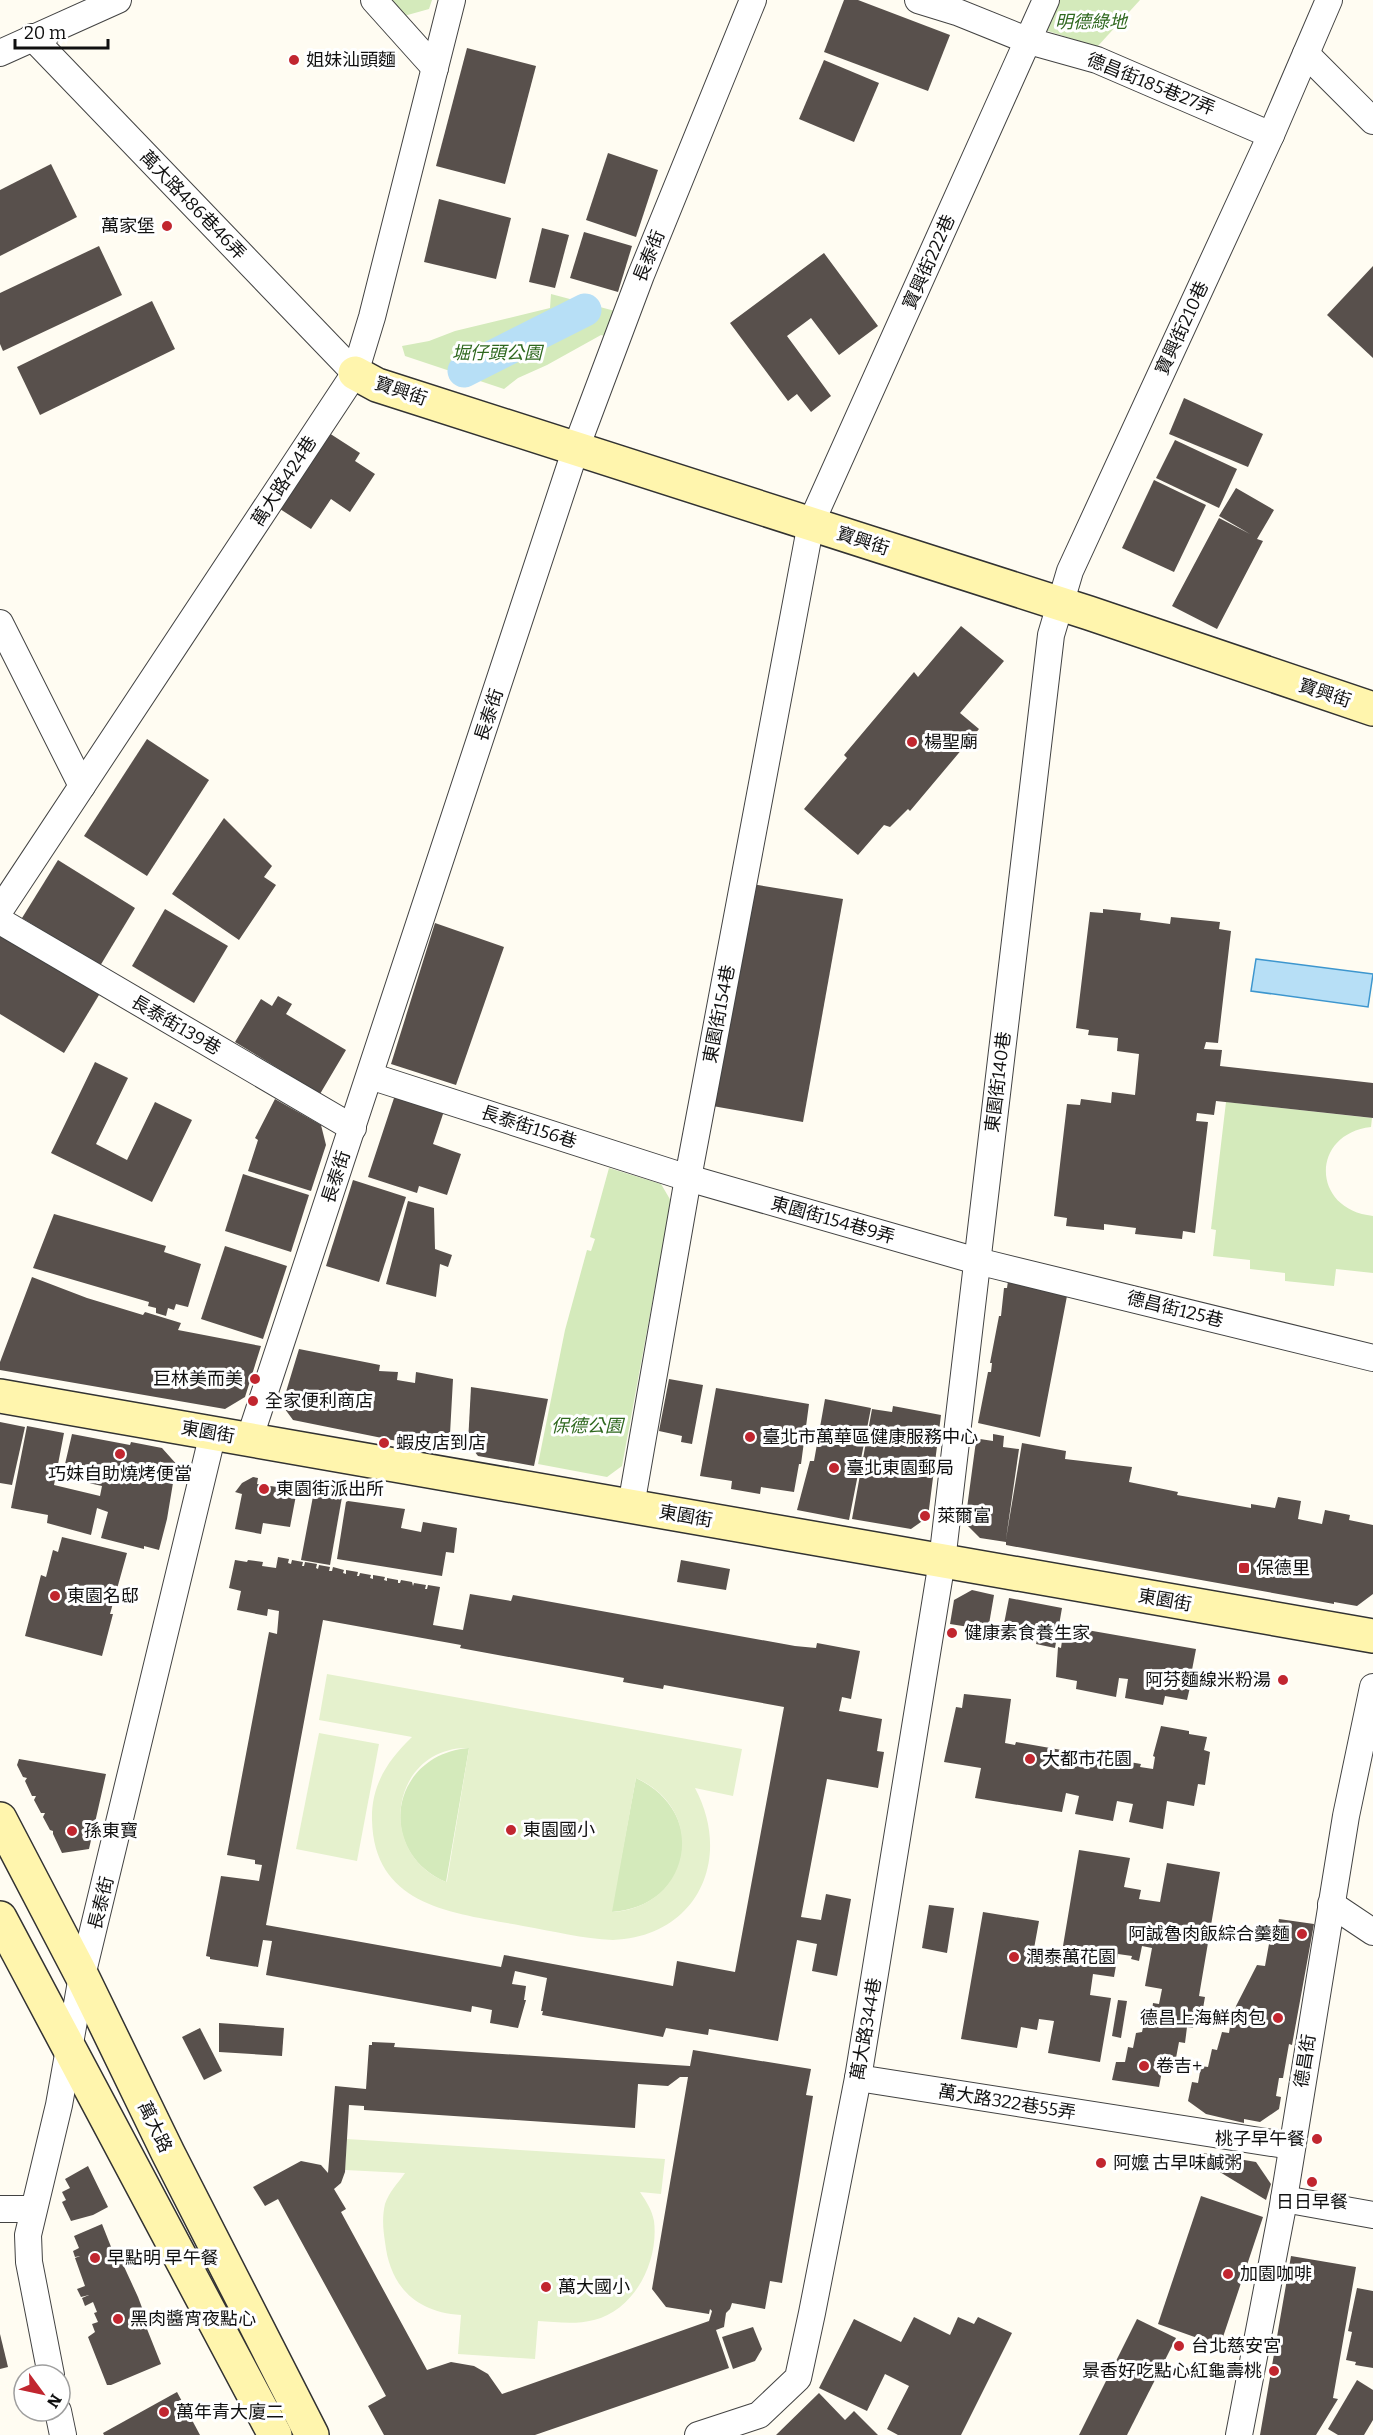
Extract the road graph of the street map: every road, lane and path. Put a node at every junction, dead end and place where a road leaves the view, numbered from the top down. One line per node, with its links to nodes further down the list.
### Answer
1 (118, 0): 8 (street)
2 (374, 0): 12 (street)
3 (452, 0): 12 (street, 萬大路424巷)
4 (753, 0): 16 (street, 長泰街)
5 (918, 0): 9 (street, 德昌街185巷27弄)
6 (1046, 0): 9 (street, 寶興街222巷)
7 (1329, 0): 11 (street, 寶興街210巷)
8 (32, 37): 10 (street); 15 (street, 萬大路486巷46弄)
9 (1029, 41): 14 (street, 德昌街185巷27弄); 17 (street, 寶興街222巷)
10 (0, 53)
11 (1306, 54): 13 (street); 14 (street, 寶興街210巷)
12 (435, 68): 15 (street, 萬大路424巷)
13 (1373, 121)
14 (1271, 135): 18 (street, 寶興街210巷)
15 (355, 373): 16 (street, 寶興街); 21 (street, 萬大路424巷)
16 (576, 448): 17 (street, 寶興街); 24 (street, 長泰街)
17 (811, 523): 18 (street, 寶興街); 26 (street, 東園街154巷)
18 (1060, 604): 20 (street, 寶興街); 27 (street, 東園街140巷)
19 (0, 623): 21 (street)
20 (1373, 709)
21 (82, 786): 22 (street, 萬大路424巷)
22 (0, 910)
23 (0, 921): 25 (street, 長泰街139巷)
24 (370, 1076): 25 (street, 長泰街); 26 (street, 長泰街156巷)
25 (352, 1128): 31 (street, 長泰街)
26 (688, 1178): 27 (street, 東園街154巷9弄); 32 (street, 東園街154巷)
27 (977, 1261): 28 (street, 德昌街125巷); 33 (street, 東園街140巷)
28 (1373, 1358)
29 (0, 1396): 30 (street, 東園街)
30 (213, 1433): 31 (street, 東園街); 40 (street, 長泰街)
31 (249, 1440): 32 (street, 東園街)
32 (631, 1506): 33 (street, 東園街)
33 (942, 1561): 34 (street, 東園街); 42 (street, 萬大路344巷)
34 (1373, 1636)
35 (1373, 1687): 37 (street, 德昌街)
36 (0, 1819): 40 (street, 萬大路)
37 (1331, 1904): 39 (street); 43 (street, 德昌街)
38 (0, 1918): 41 (street, 萬大路)
39 (1373, 1932)
40 (82, 1976): 41 (street, 長泰街); 50 (street, 萬大路)
41 (70, 2047): 46 (street, 長泰街); 49 (street, 萬大路)
42 (858, 2078): 43 (street, 萬大路322巷55弄); 51 (street, 萬大路344巷)
43 (1291, 2146): 44 (street, 德昌街)
44 (1284, 2199): 47 (street); 52 (street, 德昌街)
45 (0, 2209): 46 (street)
46 (33, 2209): 48 (street, 長泰街)
47 (1373, 2215)
48 (49, 2363)
49 (274, 2435)
50 (312, 2435)
51 (698, 2435)
52 (1239, 2435)

